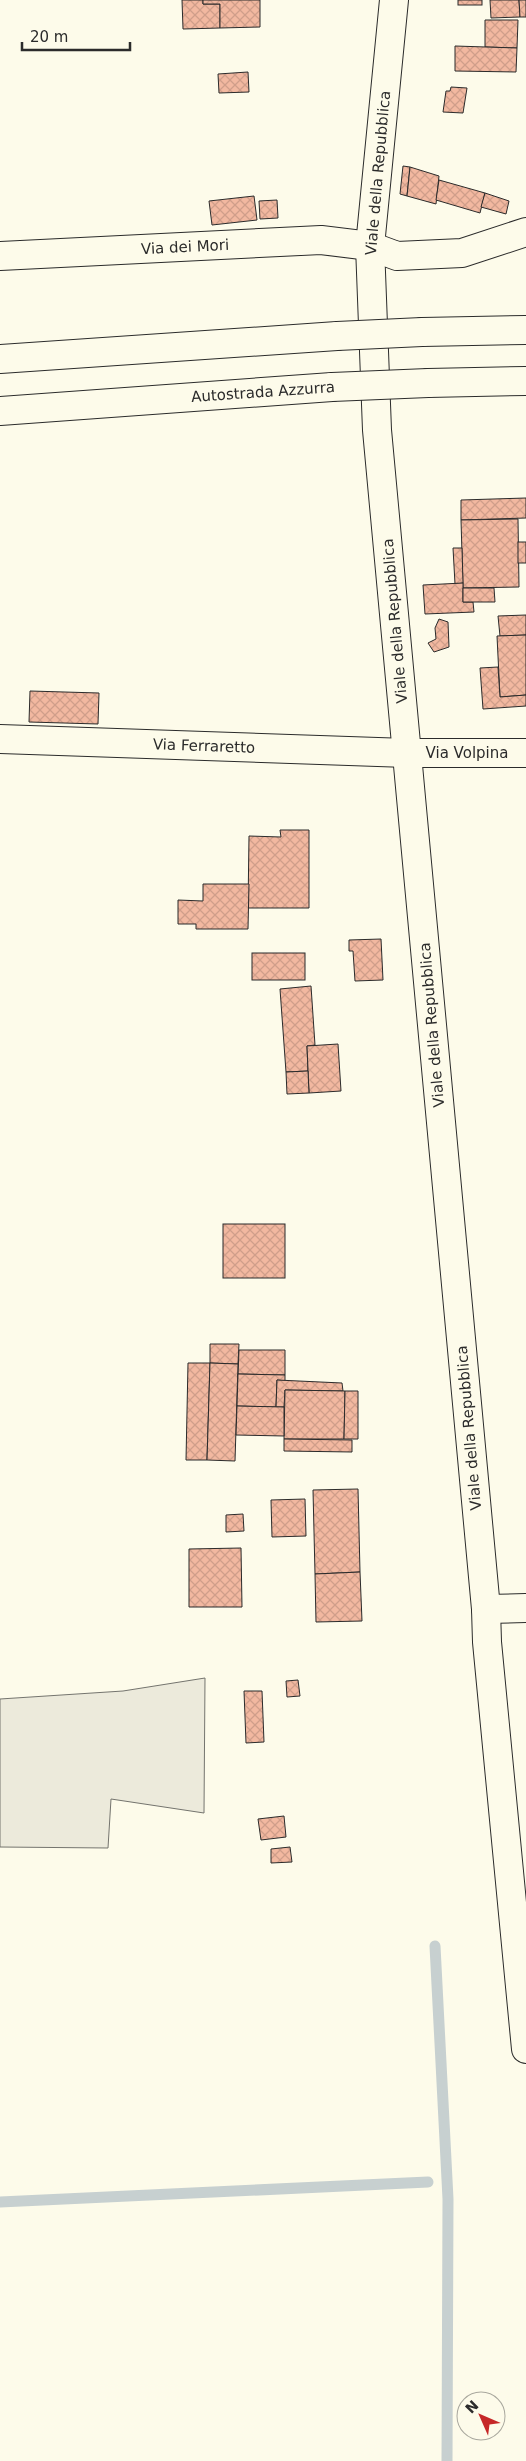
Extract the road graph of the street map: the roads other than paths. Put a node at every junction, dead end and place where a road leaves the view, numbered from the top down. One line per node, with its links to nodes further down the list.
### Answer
1 (394, 0): 3 (main road, Viale della Repubblica)
2 (526, 232): 3 (main road, Via dei Mori)
3 (370, 246): 4 (main road, Via dei Mori); 10 (main road, Viale della Repubblica)
4 (0, 256)
5 (526, 330): 6 (main road, bridge)
6 (0, 359)
7 (526, 381): 8 (main road, Autostrada Azzurra, bridge)
8 (0, 411)
9 (0, 739): 10 (main road, Via Ferraretto)
10 (408, 753): 11 (main road, Via Volpina); 13 (main road, Viale della Repubblica)
11 (526, 753)
12 (526, 1608): 13 (main road)
13 (486, 1609): 14 (main road, Viale della Repubblica)
14 (526, 2049)

